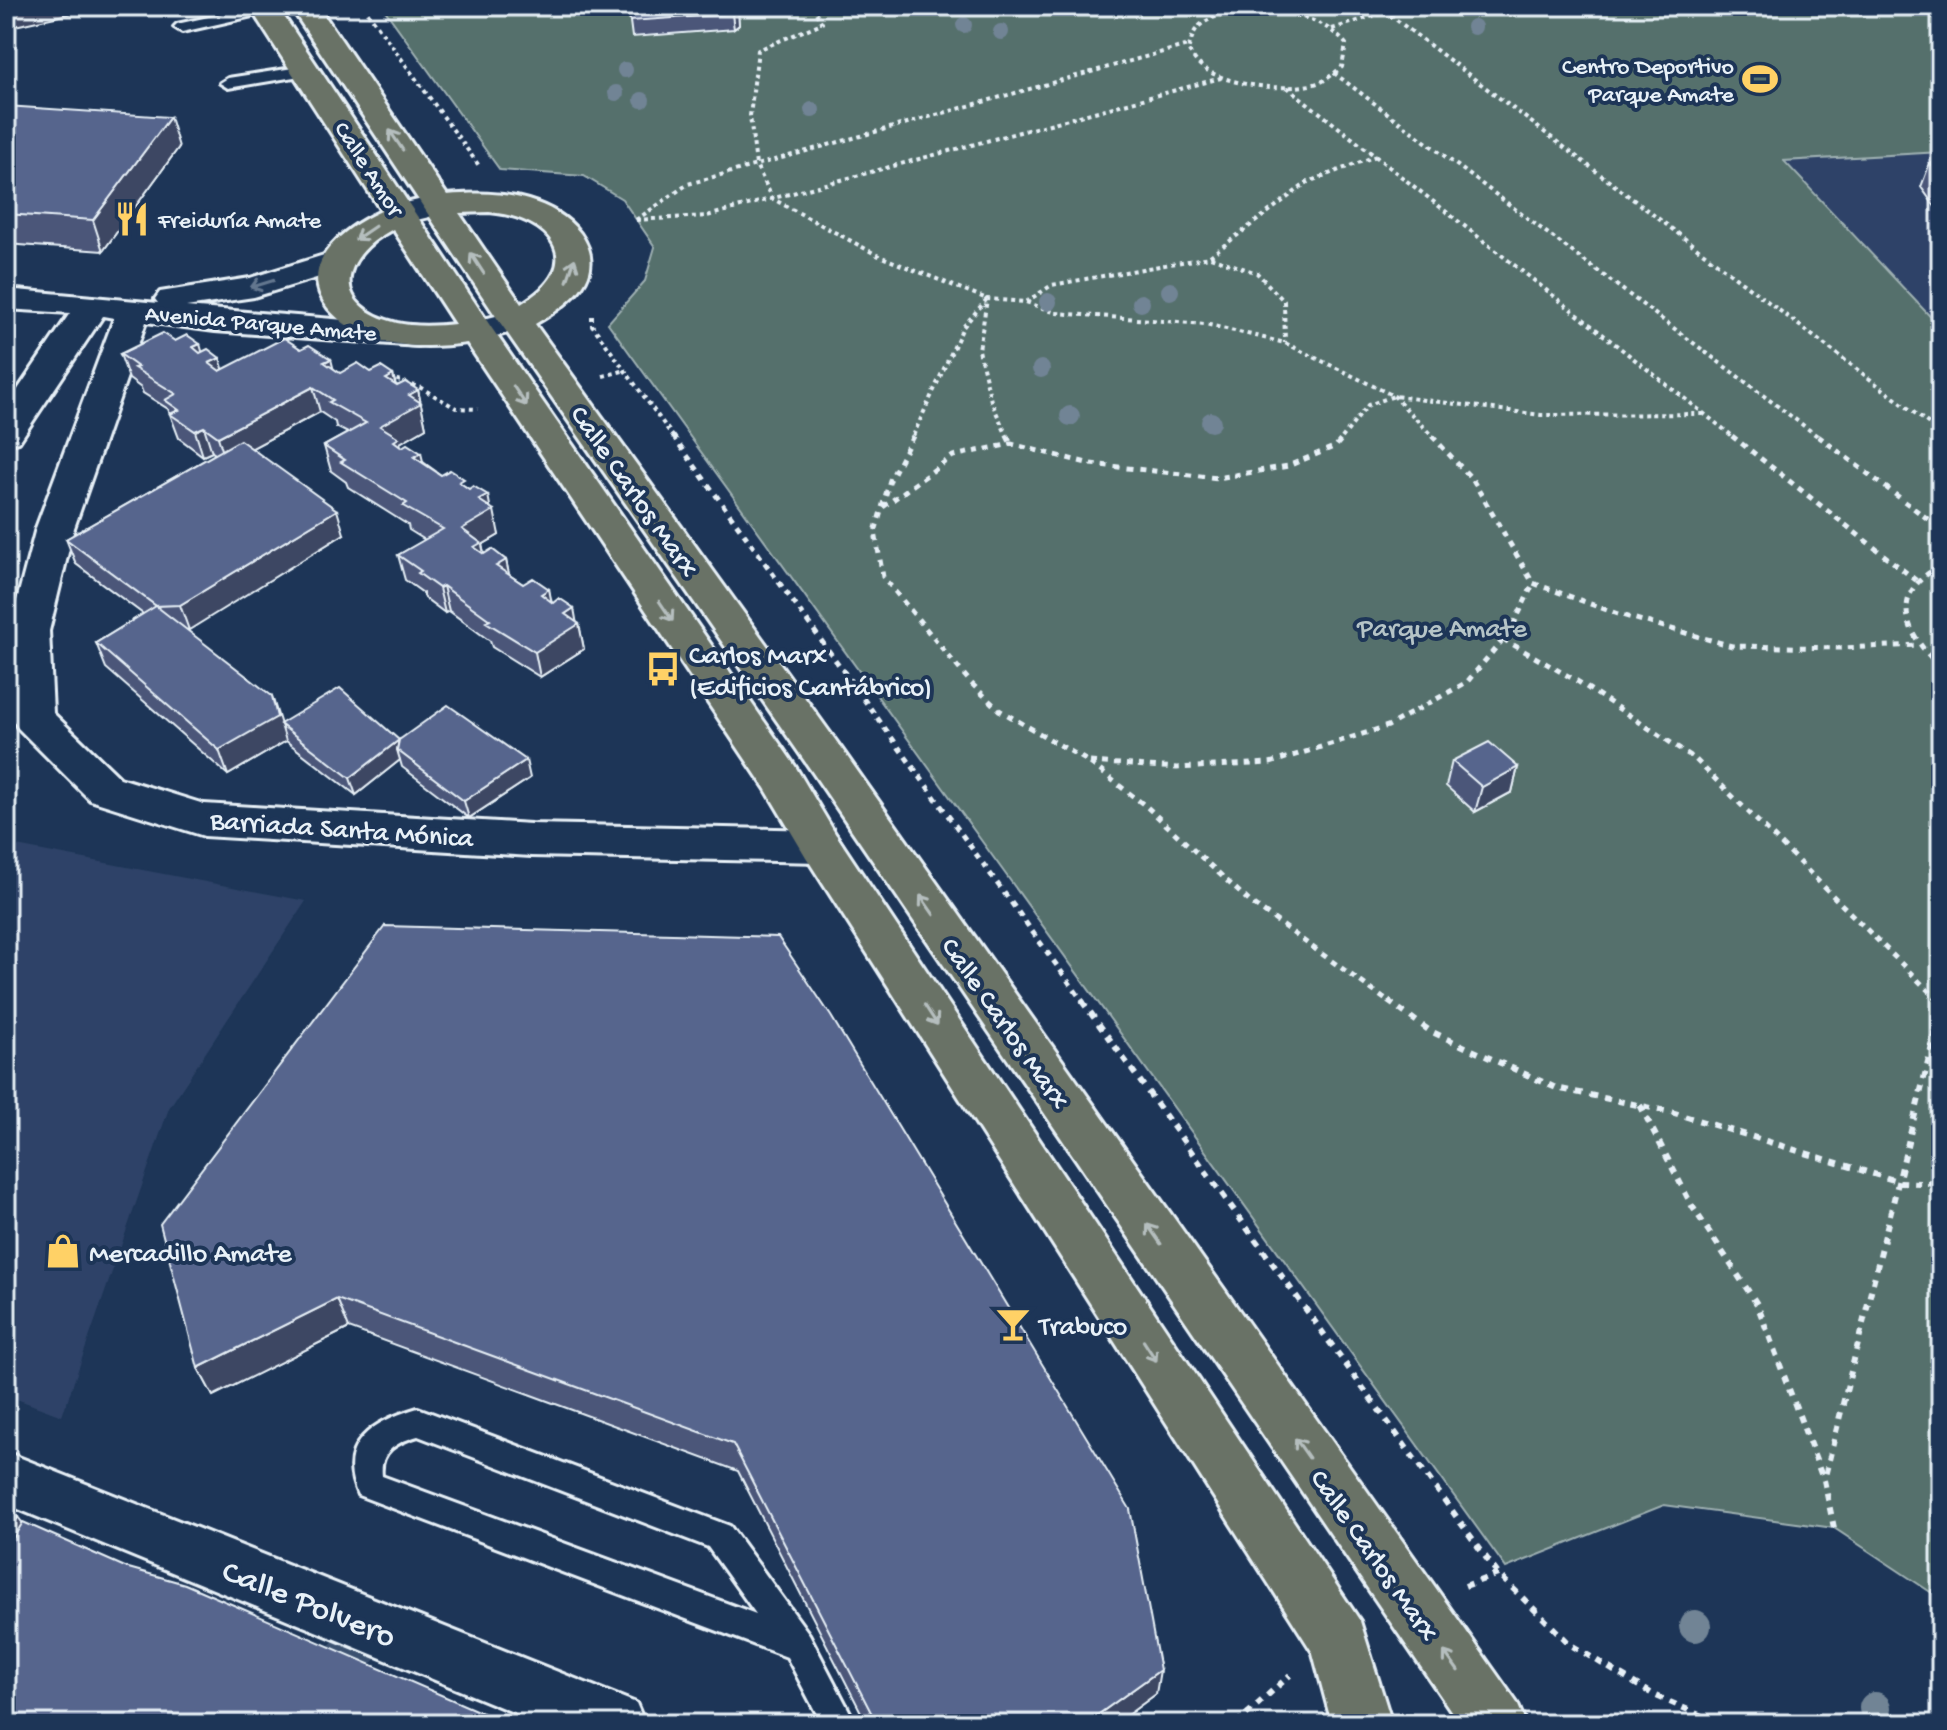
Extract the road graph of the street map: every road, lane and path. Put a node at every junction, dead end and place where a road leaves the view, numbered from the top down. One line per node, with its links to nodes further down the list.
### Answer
1 (304, 6): 23 (main road, Calle Amor, one-way to 1)
2 (363, 6): 21 (path)
3 (812, 6): 20 (path)
4 (1199, 6): 10 (path)
5 (1259, 6): 8 (path)
6 (1395, 6): 9 (path)
7 (264, 8): 11 (lane); 14 (main road, Calle Amor)
8 (1264, 10): 10 (path); 12 (path)
9 (1386, 12): 12 (path); 37 (path)
10 (1216, 17): 13 (path)
11 (182, 27)
12 (1332, 29): 15 (path)
13 (1188, 45): 16 (path); 20 (path)
14 (306, 71): 17 (lane); 24 (main road, Calle Amor)
15 (1334, 73): 18 (path); 41 (path)
16 (1221, 78): 18 (path); 22 (path)
17 (228, 83)
18 (1287, 87): 19 (path)
19 (1376, 156): 25 (path); 36 (path)
20 (756, 165): 22 (path); 22 (path)
21 (486, 175)
22 (773, 199): 28 (path)
23 (439, 205): 24 (street); 32 (main road, Calle Amor, one-way to 23); 32 (main road, one-way to 23)
24 (400, 214): 26 (main road, one-way to 26); 32 (main road, Calle Amor)
25 (1210, 257): 29 (path); 34 (path)
26 (337, 261): 30 (street, Avenida Parque Amate, one-way to 30); 33 (main road)
27 (6, 299): 30 (street, Avenida Parque Amate)
28 (987, 299): 29 (path); 39 (path); 40 (path)
29 (1026, 302): 34 (path)
30 (114, 308): 33 (street, Avenida Parque Amate); 38 (street); 49 (street, Barriada Santa Mónica)
31 (592, 311): 58 (path)
32 (496, 326): 33 (main road); 49 (main road, Calle Carlos Marx, one-way to 49); 66 (main road, Calle Carlos Marx, one-way to 32)
33 (427, 337)
34 (1285, 343): 35 (path)
35 (1394, 396): 36 (path); 39 (path); 44 (path)
36 (1705, 414): 43 (path)
37 (1941, 433)
38 (6, 434)
39 (1011, 444): 40 (path)
40 (882, 507): 48 (path)
41 (1941, 529)
42 (1941, 566): 43 (path)
43 (1917, 581): 46 (path)
44 (1533, 583): 45 (path); 46 (path)
45 (1503, 639): 48 (path); 50 (path)
46 (1919, 645): 47 (path)
47 (1941, 667)
48 (1089, 762): 52 (path)
49 (821, 846): 65 (main road, Calle Carlos Marx, one-way to 65)
50 (1941, 1003)
51 (1941, 1010): 53 (path)
52 (1640, 1105): 53 (path); 56 (path)
53 (1900, 1182): 54 (path); 56 (path)
54 (1941, 1184)
55 (6, 1478): 62 (street, Calle Polvero)
56 (1824, 1480): 57 (path)
57 (1834, 1528)
58 (1498, 1574): 59 (path); 67 (path)
59 (1454, 1589)
60 (798, 1645): 60 (lane); 63 (lane)
61 (1294, 1671): 64 (path)
62 (615, 1724)
63 (840, 1724)
64 (1236, 1724)
65 (1362, 1724)
66 (1496, 1724)
67 (1720, 1724)

